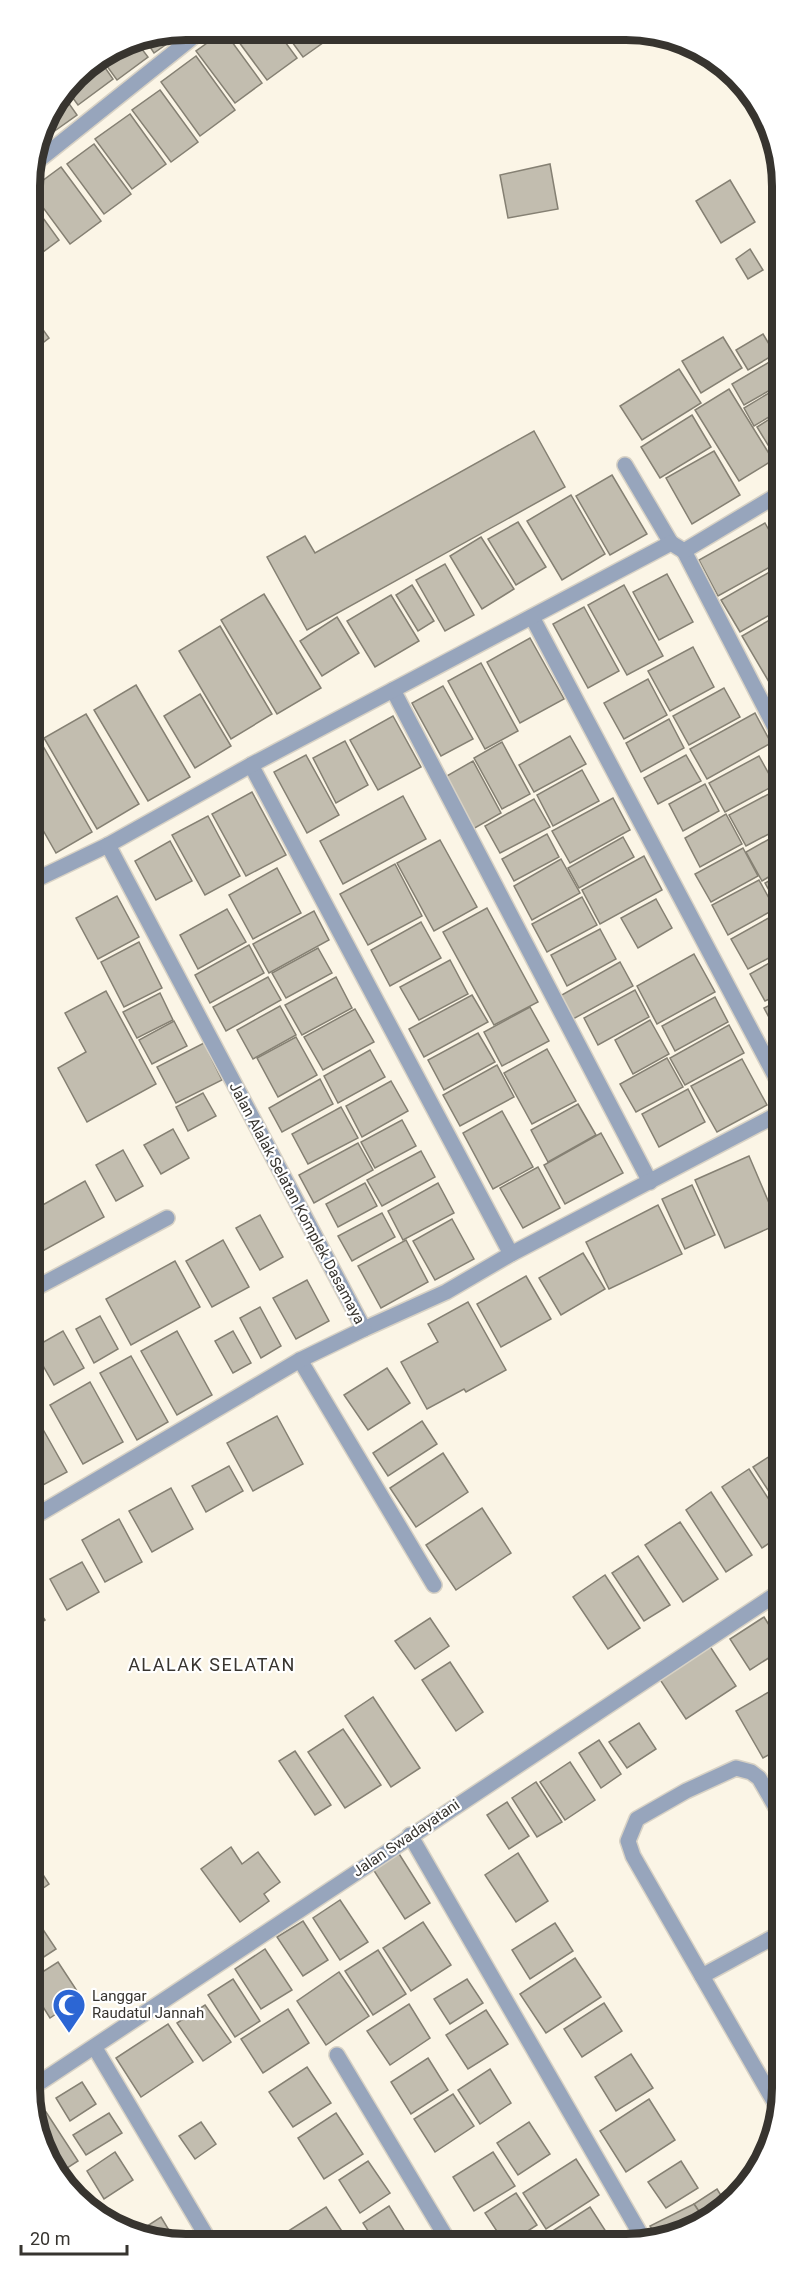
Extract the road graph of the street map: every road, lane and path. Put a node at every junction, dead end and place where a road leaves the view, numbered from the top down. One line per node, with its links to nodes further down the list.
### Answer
1 (189, 40): 2 (street)
2 (44, 156)
3 (625, 465): 5 (street)
4 (772, 498): 5 (street)
5 (677, 547): 6 (street); 8 (street)
6 (532, 617): 7 (street); 12 (street)
7 (393, 690): 9 (street); 14 (street)
8 (772, 722)
9 (251, 765): 10 (street); 16 (street)
10 (108, 845): 11 (street); 18 (street, Jalan Alalak Selatan Komplek Dasamaya)
11 (41, 877)
12 (772, 1069)
13 (772, 1118): 14 (street)
14 (650, 1182): 16 (street)
15 (166, 1218): 17 (street)
16 (511, 1254): 18 (street)
17 (40, 1285)
18 (364, 1329): 19 (street, Jalan Alalak Selatan Komplek Dasamaya)
19 (300, 1360): 20 (street, Jalan Alalak Selatan Komplek Dasamaya); 21 (street)
20 (40, 1513)
21 (434, 1586)
22 (771, 1597): 24 (street, Jalan Swadayatani)
23 (771, 1799): 26 (street)
24 (410, 1835): 27 (street, Jalan Swadayatani); 31 (street)
25 (771, 1939): 26 (street)
26 (702, 1976): 30 (street)
27 (94, 2048): 29 (street, Jalan Swadayatani); 32 (street)
28 (337, 2055): 33 (street)
29 (40, 2083)
30 (771, 2096)
31 (640, 2233)
32 (205, 2234)
33 (444, 2234)

